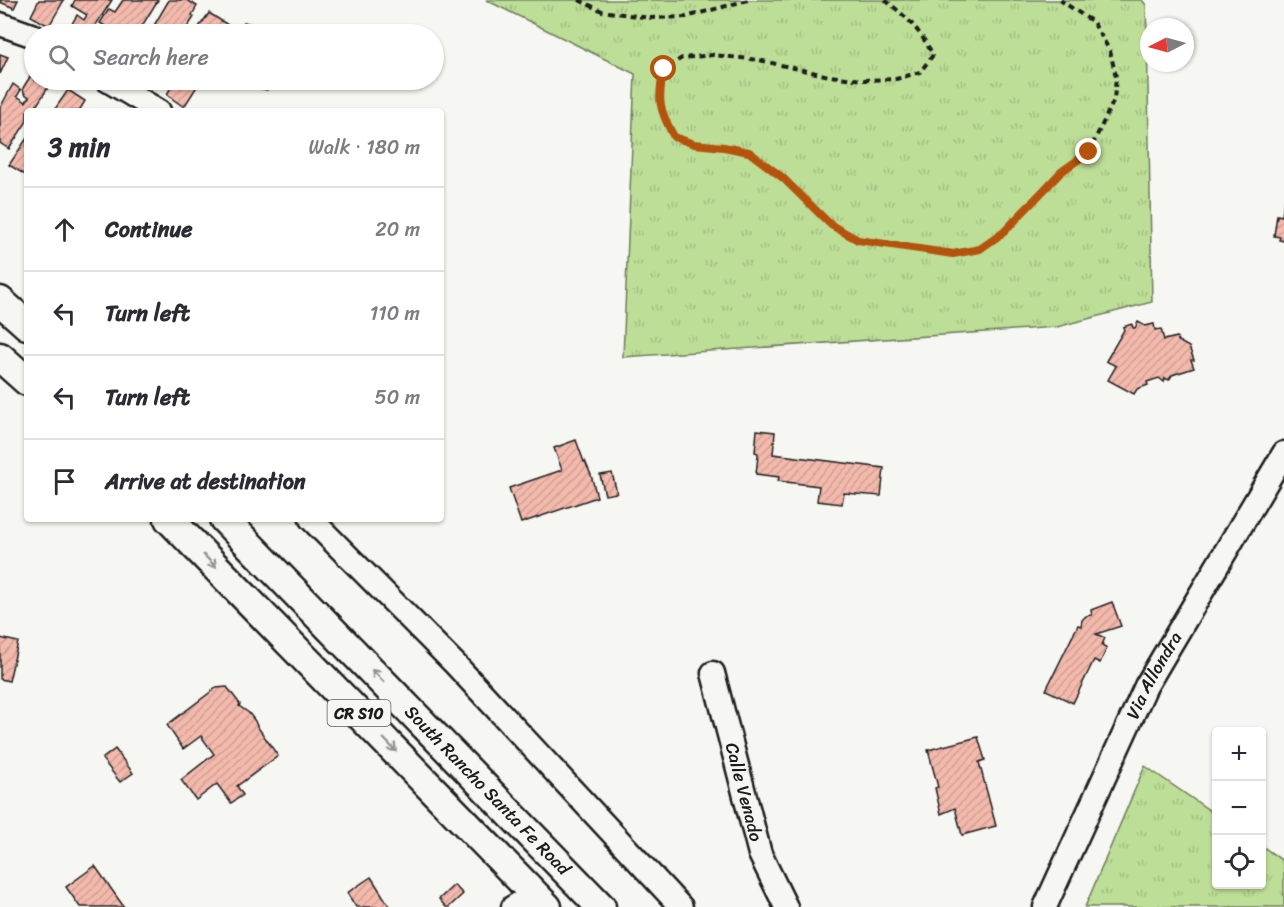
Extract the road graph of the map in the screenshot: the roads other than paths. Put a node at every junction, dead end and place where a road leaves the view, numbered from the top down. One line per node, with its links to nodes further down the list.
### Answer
1 (0, 24): 2 (street)
2 (24, 32)
3 (124, 90): 4 (street)
4 (154, 108)
5 (0, 301): 6 (main road)
6 (24, 322)
7 (0, 357): 8 (main road)
8 (24, 378)
9 (1284, 453): 18 (street, Via Allondra)
10 (172, 522): 14 (main road, CR S10, one-way to 14)
11 (227, 522): 15 (main road, South Rancho Santa Fe Road / CR S10, one-way to 11)
12 (314, 522): 16 (street)
13 (713, 673): 17 (street, Calle Venado)
14 (532, 903)
15 (601, 907)
16 (681, 907)
17 (786, 907)
18 (1046, 907)

